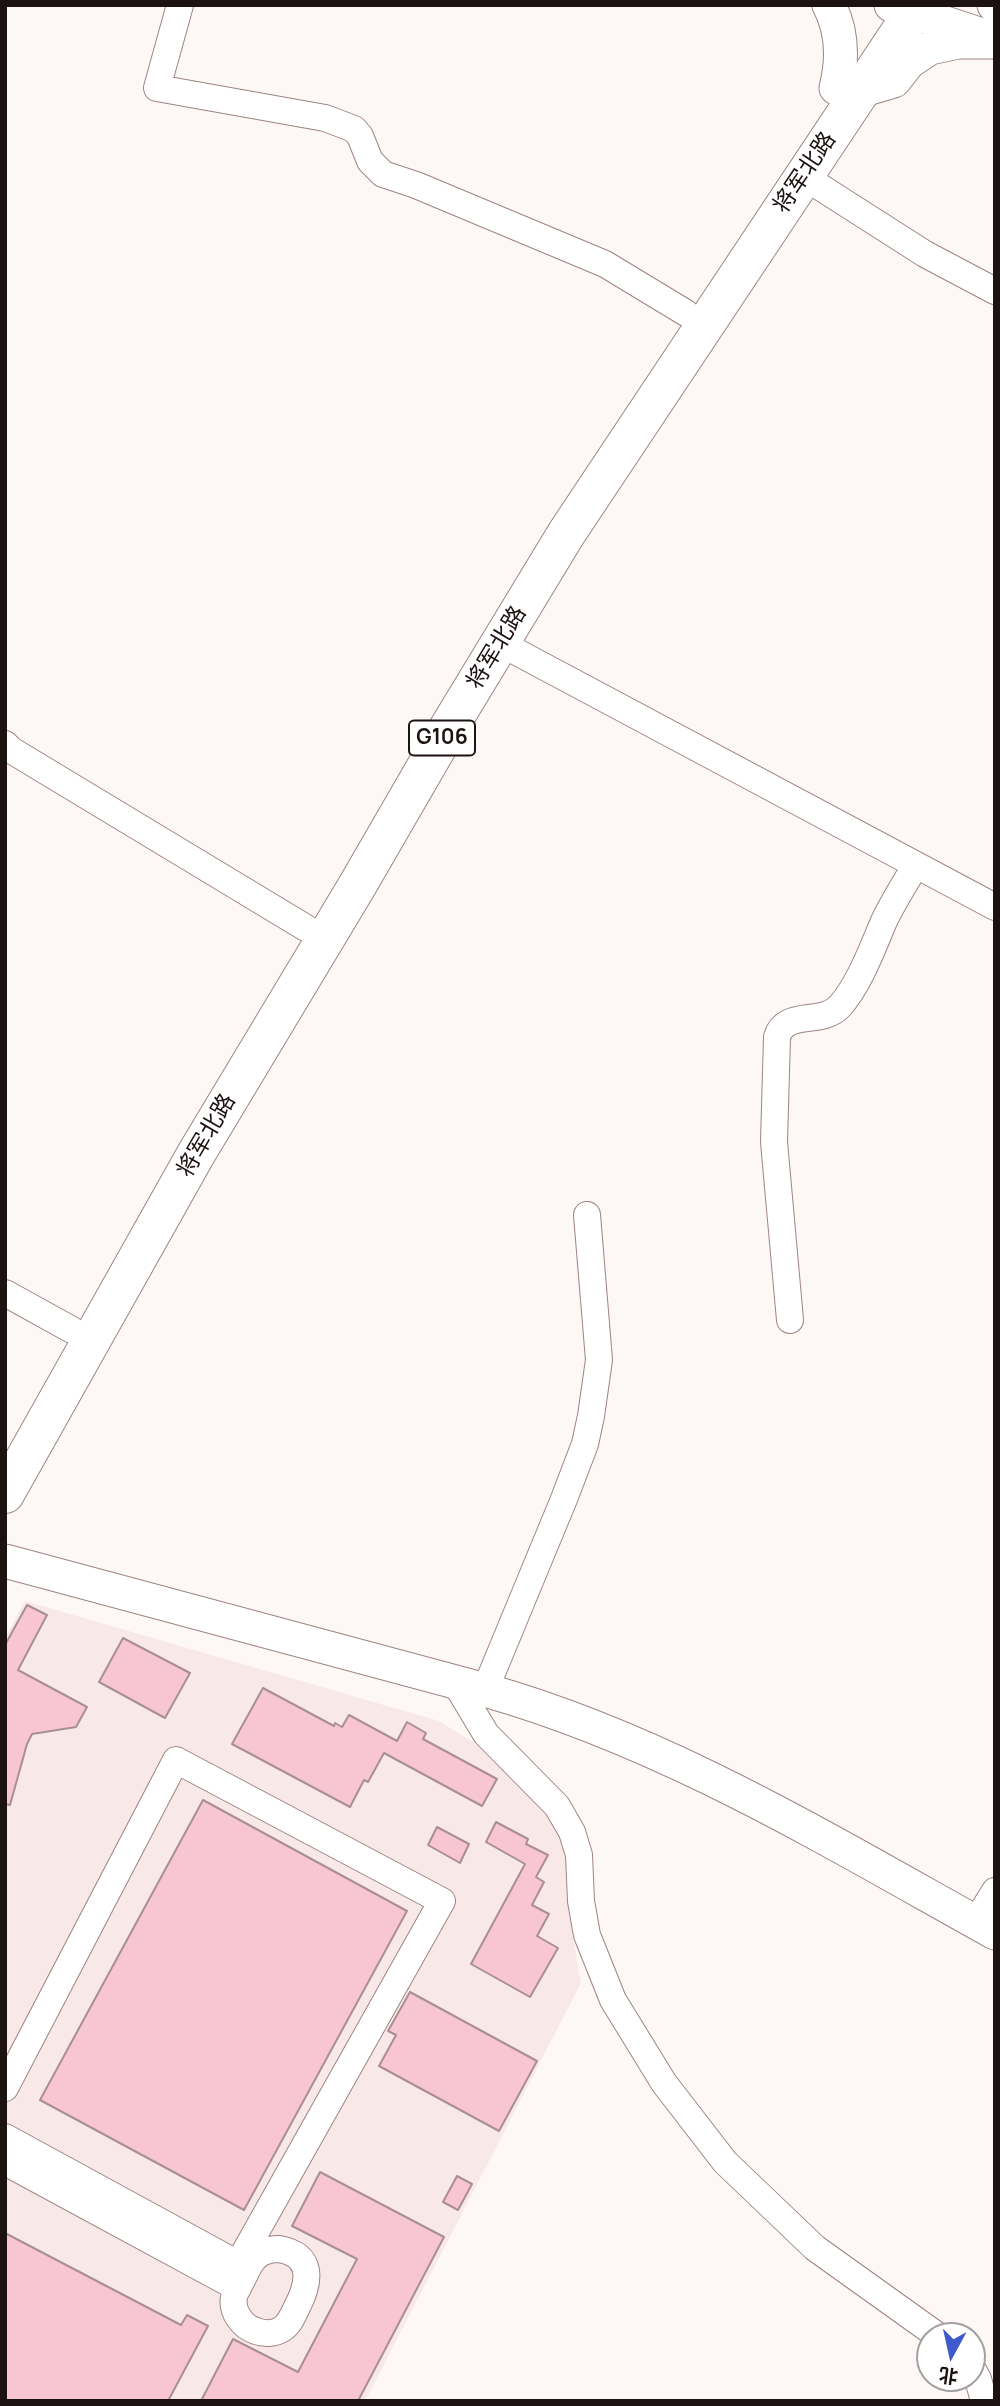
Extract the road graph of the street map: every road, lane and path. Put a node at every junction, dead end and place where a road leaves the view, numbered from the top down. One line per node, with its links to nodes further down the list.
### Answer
1 (180, 5): 8 (street)
2 (829, 5): 5 (main road)
3 (901, 7): 4 (main road); 5 (highway, 将军北路 / G106)
4 (995, 40): 5 (main road)
5 (848, 90): 6 (highway, 将军北路 / G106); 8 (highway, 将军北路 / G106)
6 (803, 176): 7 (street); 9 (highway, 将军北路 / G106)
7 (995, 291)
8 (686, 313): 13 (highway, 将军北路 / G106)
9 (500, 643): 11 (street); 19 (highway, 将军北路 / G106)
10 (5, 744): 13 (street)
11 (916, 865): 12 (street); 16 (street)
12 (995, 907)
13 (306, 928): 17 (highway, 将军北路 / G106)
14 (587, 1215): 21 (street)
15 (5, 1293): 17 (street)
16 (790, 1321)
17 (72, 1330): 18 (highway, 将军北路 / G106)
18 (5, 1450)
19 (5, 1494)
20 (5, 1561): 21 (main road)
21 (470, 1687): 23 (main road); 28 (street)
22 (995, 1891): 23 (street)
23 (985, 1928)
24 (5, 2088): 27 (street)
25 (5, 2137): 27 (street)
26 (5, 2162): 27 (street)
27 (241, 2274)
28 (918, 2322)

